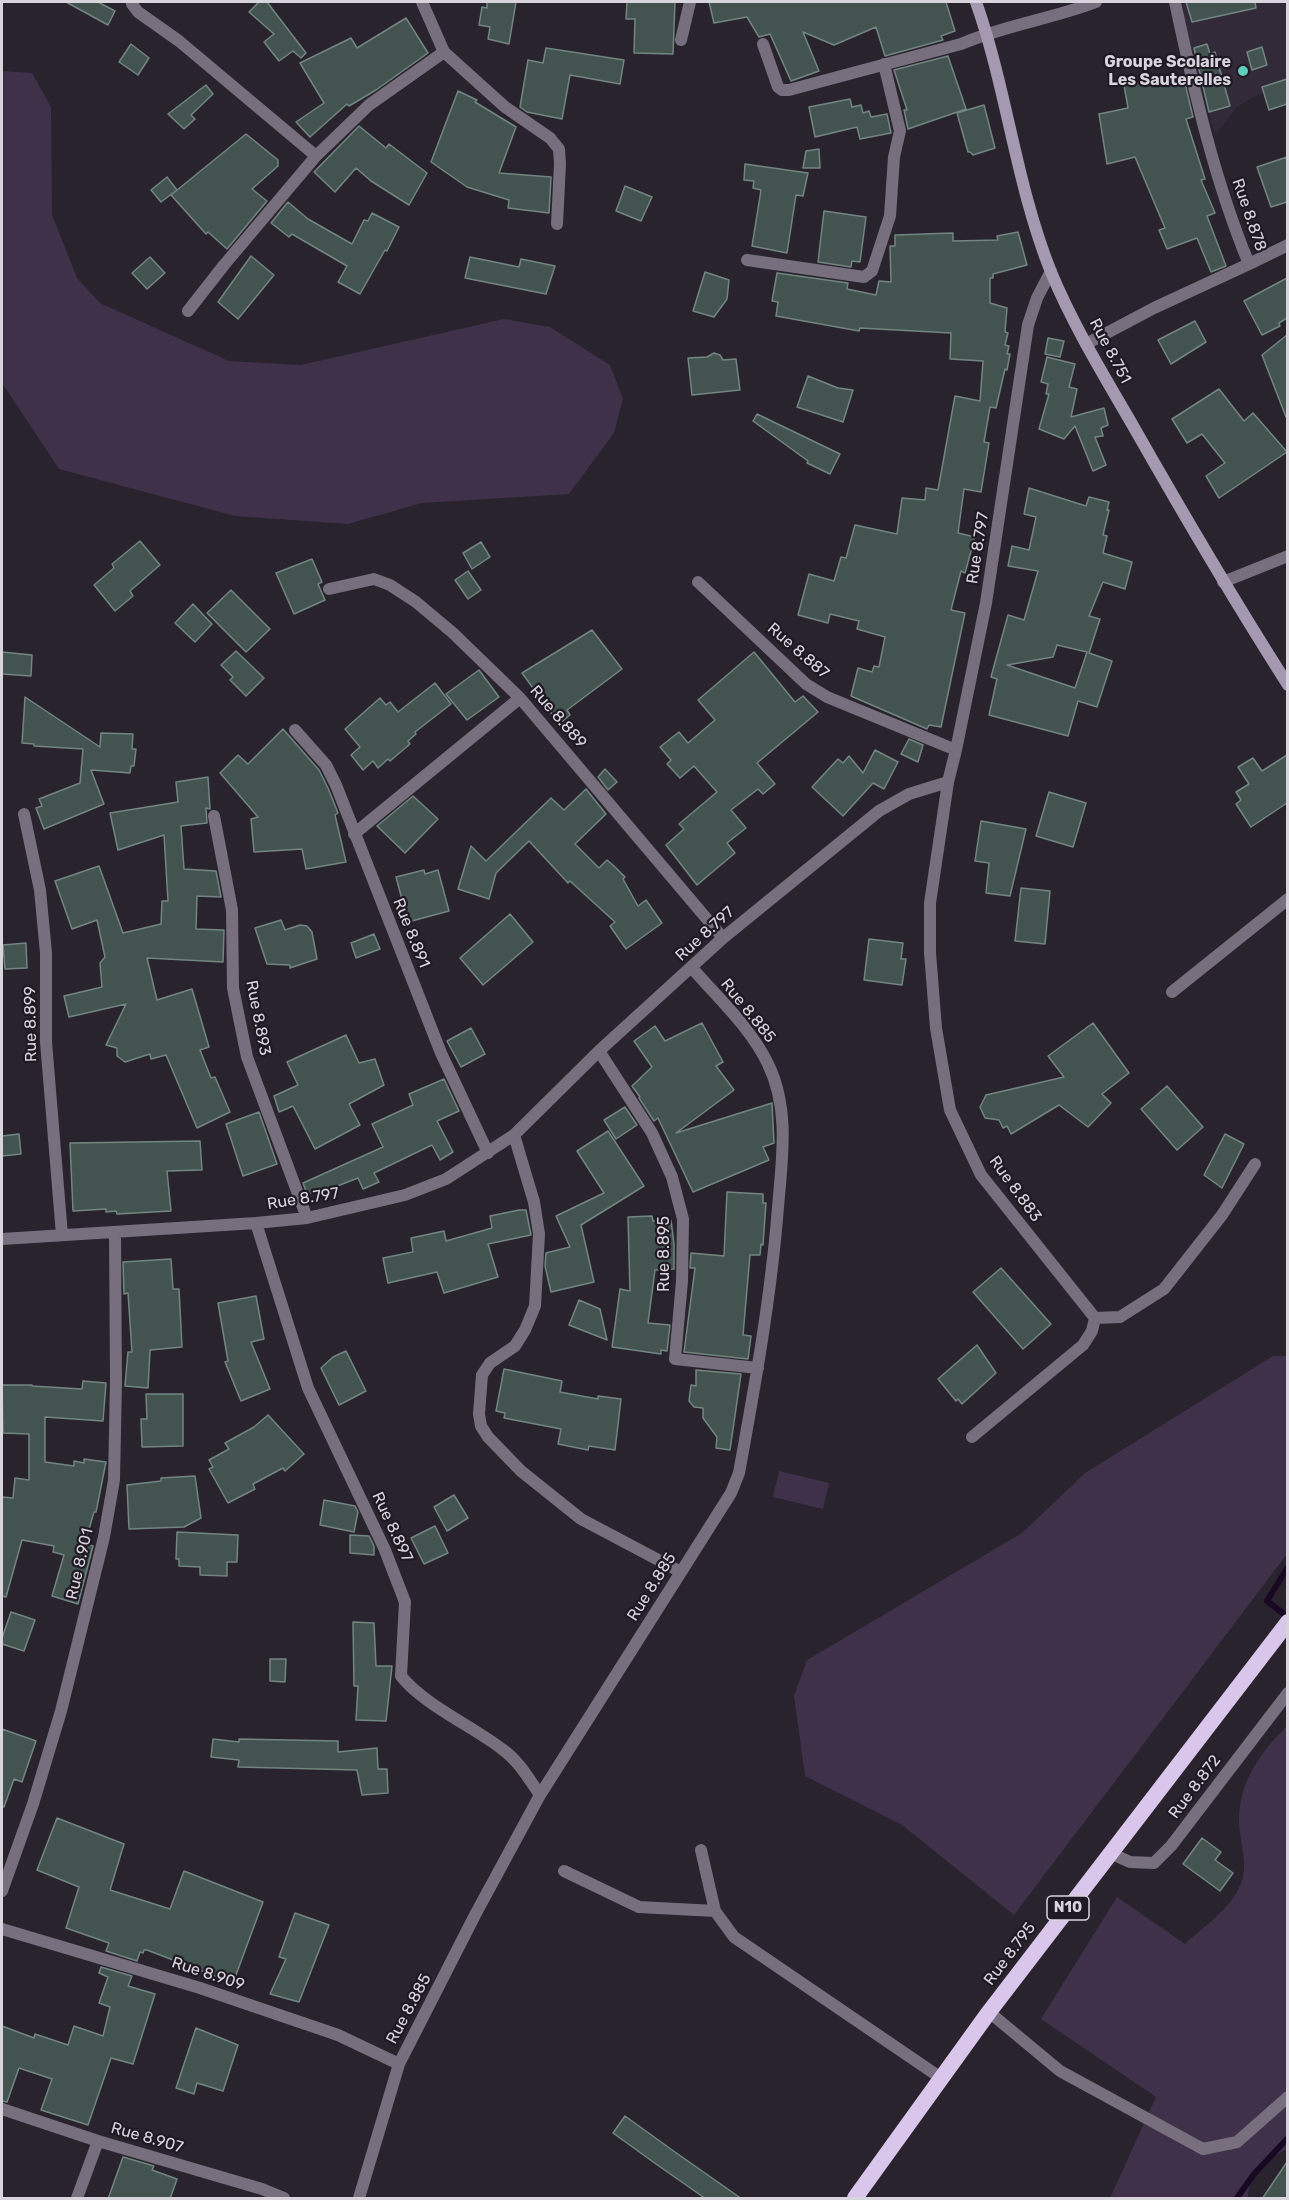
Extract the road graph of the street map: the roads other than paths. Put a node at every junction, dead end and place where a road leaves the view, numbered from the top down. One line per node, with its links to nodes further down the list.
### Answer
1 (133, 2): 12 (street)
2 (422, 2): 10 (street)
3 (690, 2): 8 (street)
4 (976, 2): 7 (main road, Rue 8.751)
5 (1096, 2): 7 (street)
6 (1175, 2): 16 (street, Rue 8.878)
7 (987, 33): 11 (street); 17 (main road, Rue 8.751)
8 (681, 40)
9 (763, 44): 11 (street)
10 (444, 52): 12 (street); 13 (street)
11 (884, 64): 15 (street)
12 (316, 156): 18 (street)
13 (557, 224)
14 (1287, 245): 16 (street)
15 (747, 260)
16 (1249, 264): 19 (street, Rue 8.878)
17 (1051, 272): 19 (main road, Rue 8.751); 27 (street, Rue 8.797)
18 (188, 311)
19 (1086, 344): 22 (main road, Rue 8.751)
20 (1287, 556): 22 (street)
21 (698, 582): 27 (street, Rue 8.887)
22 (1223, 582): 24 (main road, Rue 8.751)
23 (328, 590): 25 (street, Rue 8.889)
24 (1287, 685)
25 (520, 698): 31 (street); 33 (street, Rue 8.889)
26 (295, 730): 31 (street, Rue 8.891)
27 (956, 750): 28 (street, Rue 8.797)
28 (948, 782): 33 (street, Rue 8.797); 45 (street, Rue 8.883)
29 (24, 814): 43 (street, Rue 8.899)
30 (214, 816): 40 (street, Rue 8.893)
31 (354, 834): 38 (street, Rue 8.891)
32 (1287, 899): 35 (street)
33 (723, 938): 34 (street, Rue 8.797)
34 (692, 968): 36 (street, Rue 8.797); 46 (street, Rue 8.885)
35 (1172, 992)
36 (599, 1051): 37 (street, Rue 8.797); 46 (street, Rue 8.895)
37 (514, 1135): 38 (street, Rue 8.797); 48 (street)
38 (488, 1153): 40 (street, Rue 8.797)
39 (1255, 1164): 45 (street)
40 (308, 1218): 41 (street, Rue 8.797)
41 (256, 1223): 42 (street, Rue 8.797); 51 (street, Rue 8.897)
42 (115, 1232): 43 (street, Rue 8.797); 55 (street, Rue 8.901)
43 (62, 1235): 44 (street, Rue 8.797)
44 (2, 1239)
45 (1095, 1318): 47 (street)
46 (758, 1368): 48 (street, Rue 8.885)
47 (972, 1437)
48 (681, 1572): 51 (street, Rue 8.885)
49 (1287, 1622): 53 (highway, Rue 8.795 / N10)
50 (1287, 1693): 53 (street, Rue 8.872)
51 (540, 1796): 59 (street, Rue 8.885)
52 (701, 1850): 56 (street)
53 (1110, 1853): 58 (highway, Rue 8.795 / N10)
54 (564, 1871): 56 (street)
55 (2, 1891)
56 (715, 1911): 60 (street)
57 (2, 1929): 59 (street, Rue 8.909)
58 (989, 2012): 60 (highway, Rue 8.795 / N10); 61 (street)
59 (399, 2064): 67 (street, Rue 8.885)
60 (941, 2078): 64 (highway, Rue 8.795 / N10)
61 (1287, 2097)
62 (2, 2109): 63 (street, Rue 8.907)
63 (98, 2141): 65 (street); 66 (street, Rue 8.907)
64 (862, 2196)
65 (77, 2199)
66 (284, 2199)
67 (359, 2199)

